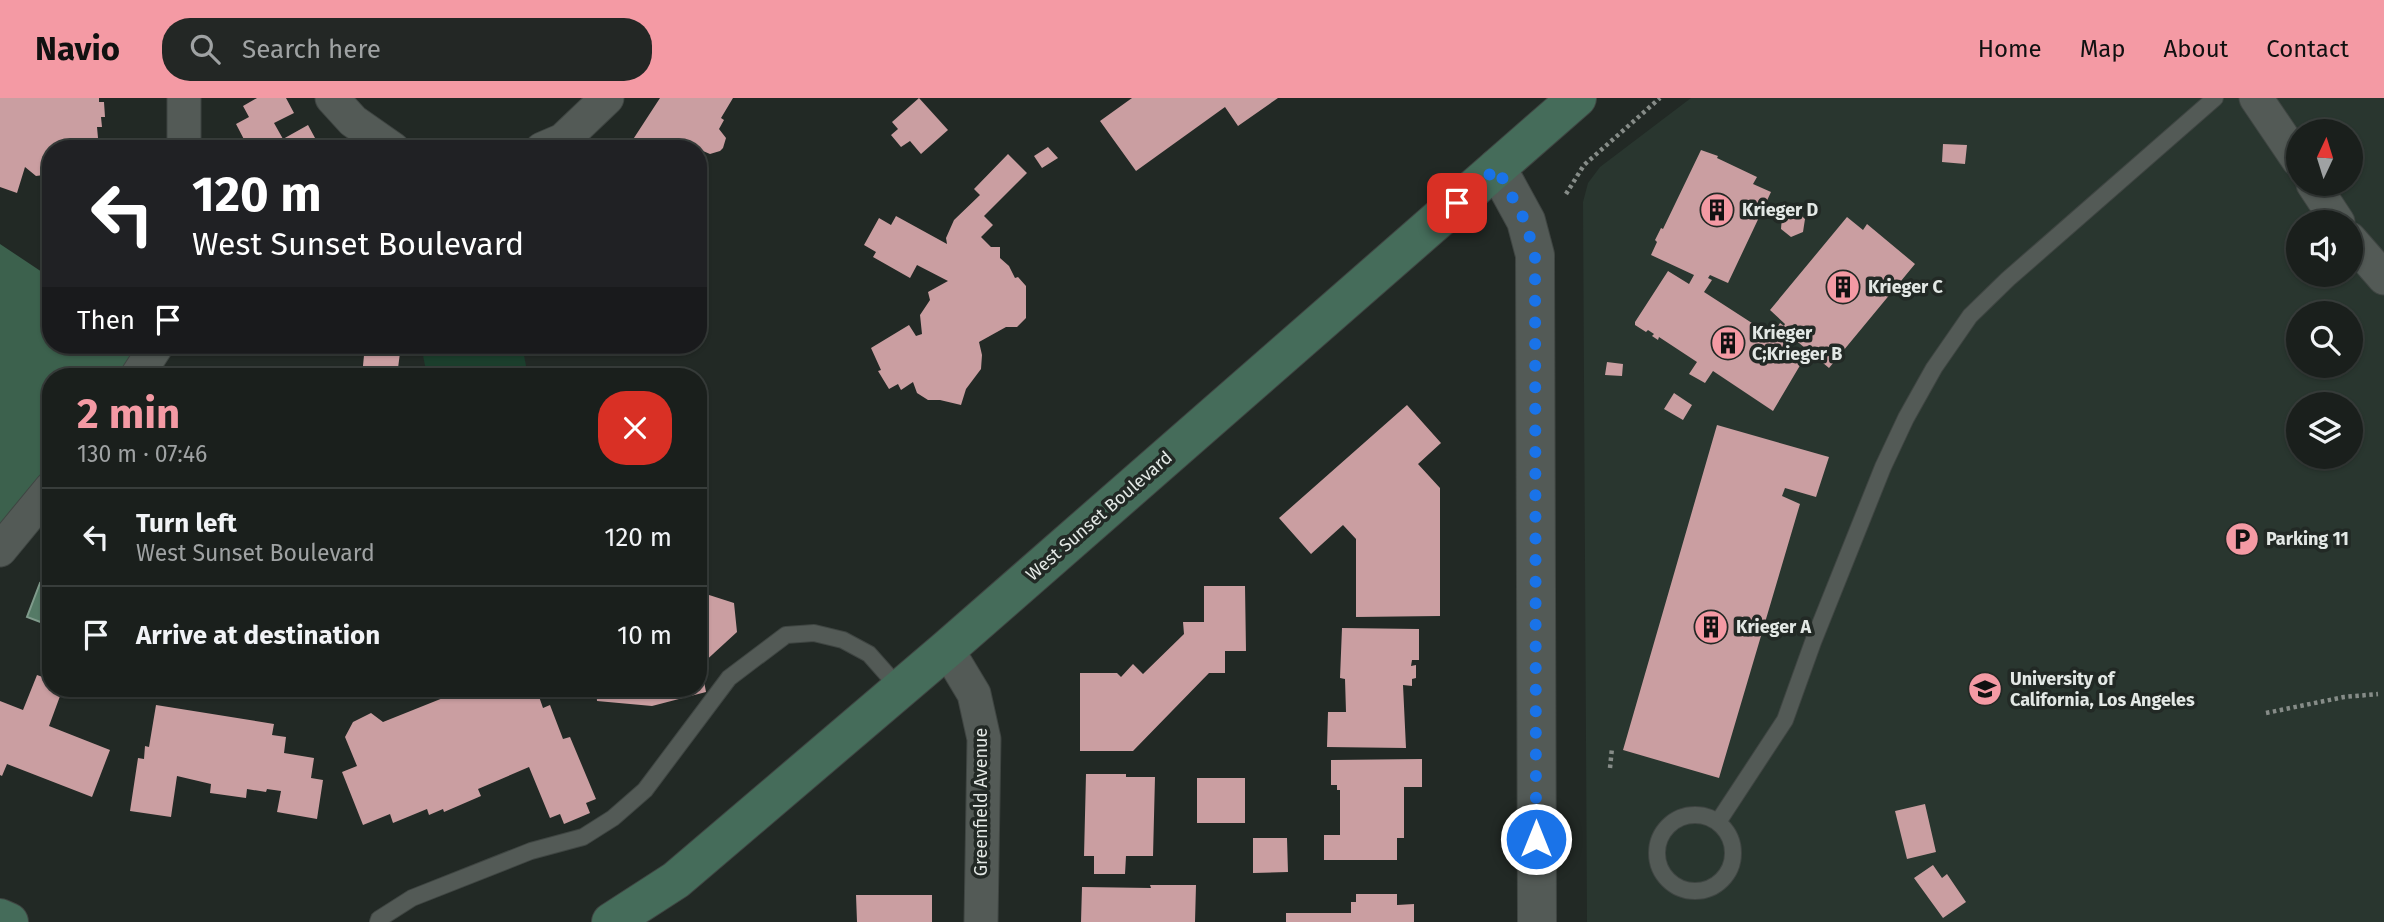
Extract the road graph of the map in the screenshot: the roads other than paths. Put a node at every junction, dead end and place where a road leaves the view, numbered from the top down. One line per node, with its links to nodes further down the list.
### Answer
1 (184, 98): 7 (street)
2 (332, 98): 8 (street)
3 (607, 98): 9 (street)
4 (1577, 98): 11 (main road, West Sunset Boulevard)
5 (2215, 98): 18 (lane)
6 (2256, 98): 10 (street)
7 (184, 140)
8 (380, 140)
9 (563, 140)
10 (2286, 142)
11 (1497, 168): 16 (main road, West Sunset Boulevard); 24 (street)
12 (2363, 254): 13 (street)
13 (2384, 278)
14 (42, 499): 15 (street)
15 (0, 550)
16 (947, 649): 17 (main road, West Sunset Boulevard); 23 (street, Greenfield Avenue)
17 (900, 689): 21 (lane); 22 (main road, West Sunset Boulevard)
18 (1718, 822): 18 (lane)
19 (0, 918): 20 (main road)
20 (9, 922)
21 (378, 922)
22 (611, 922)
23 (981, 922)
24 (1537, 922)

